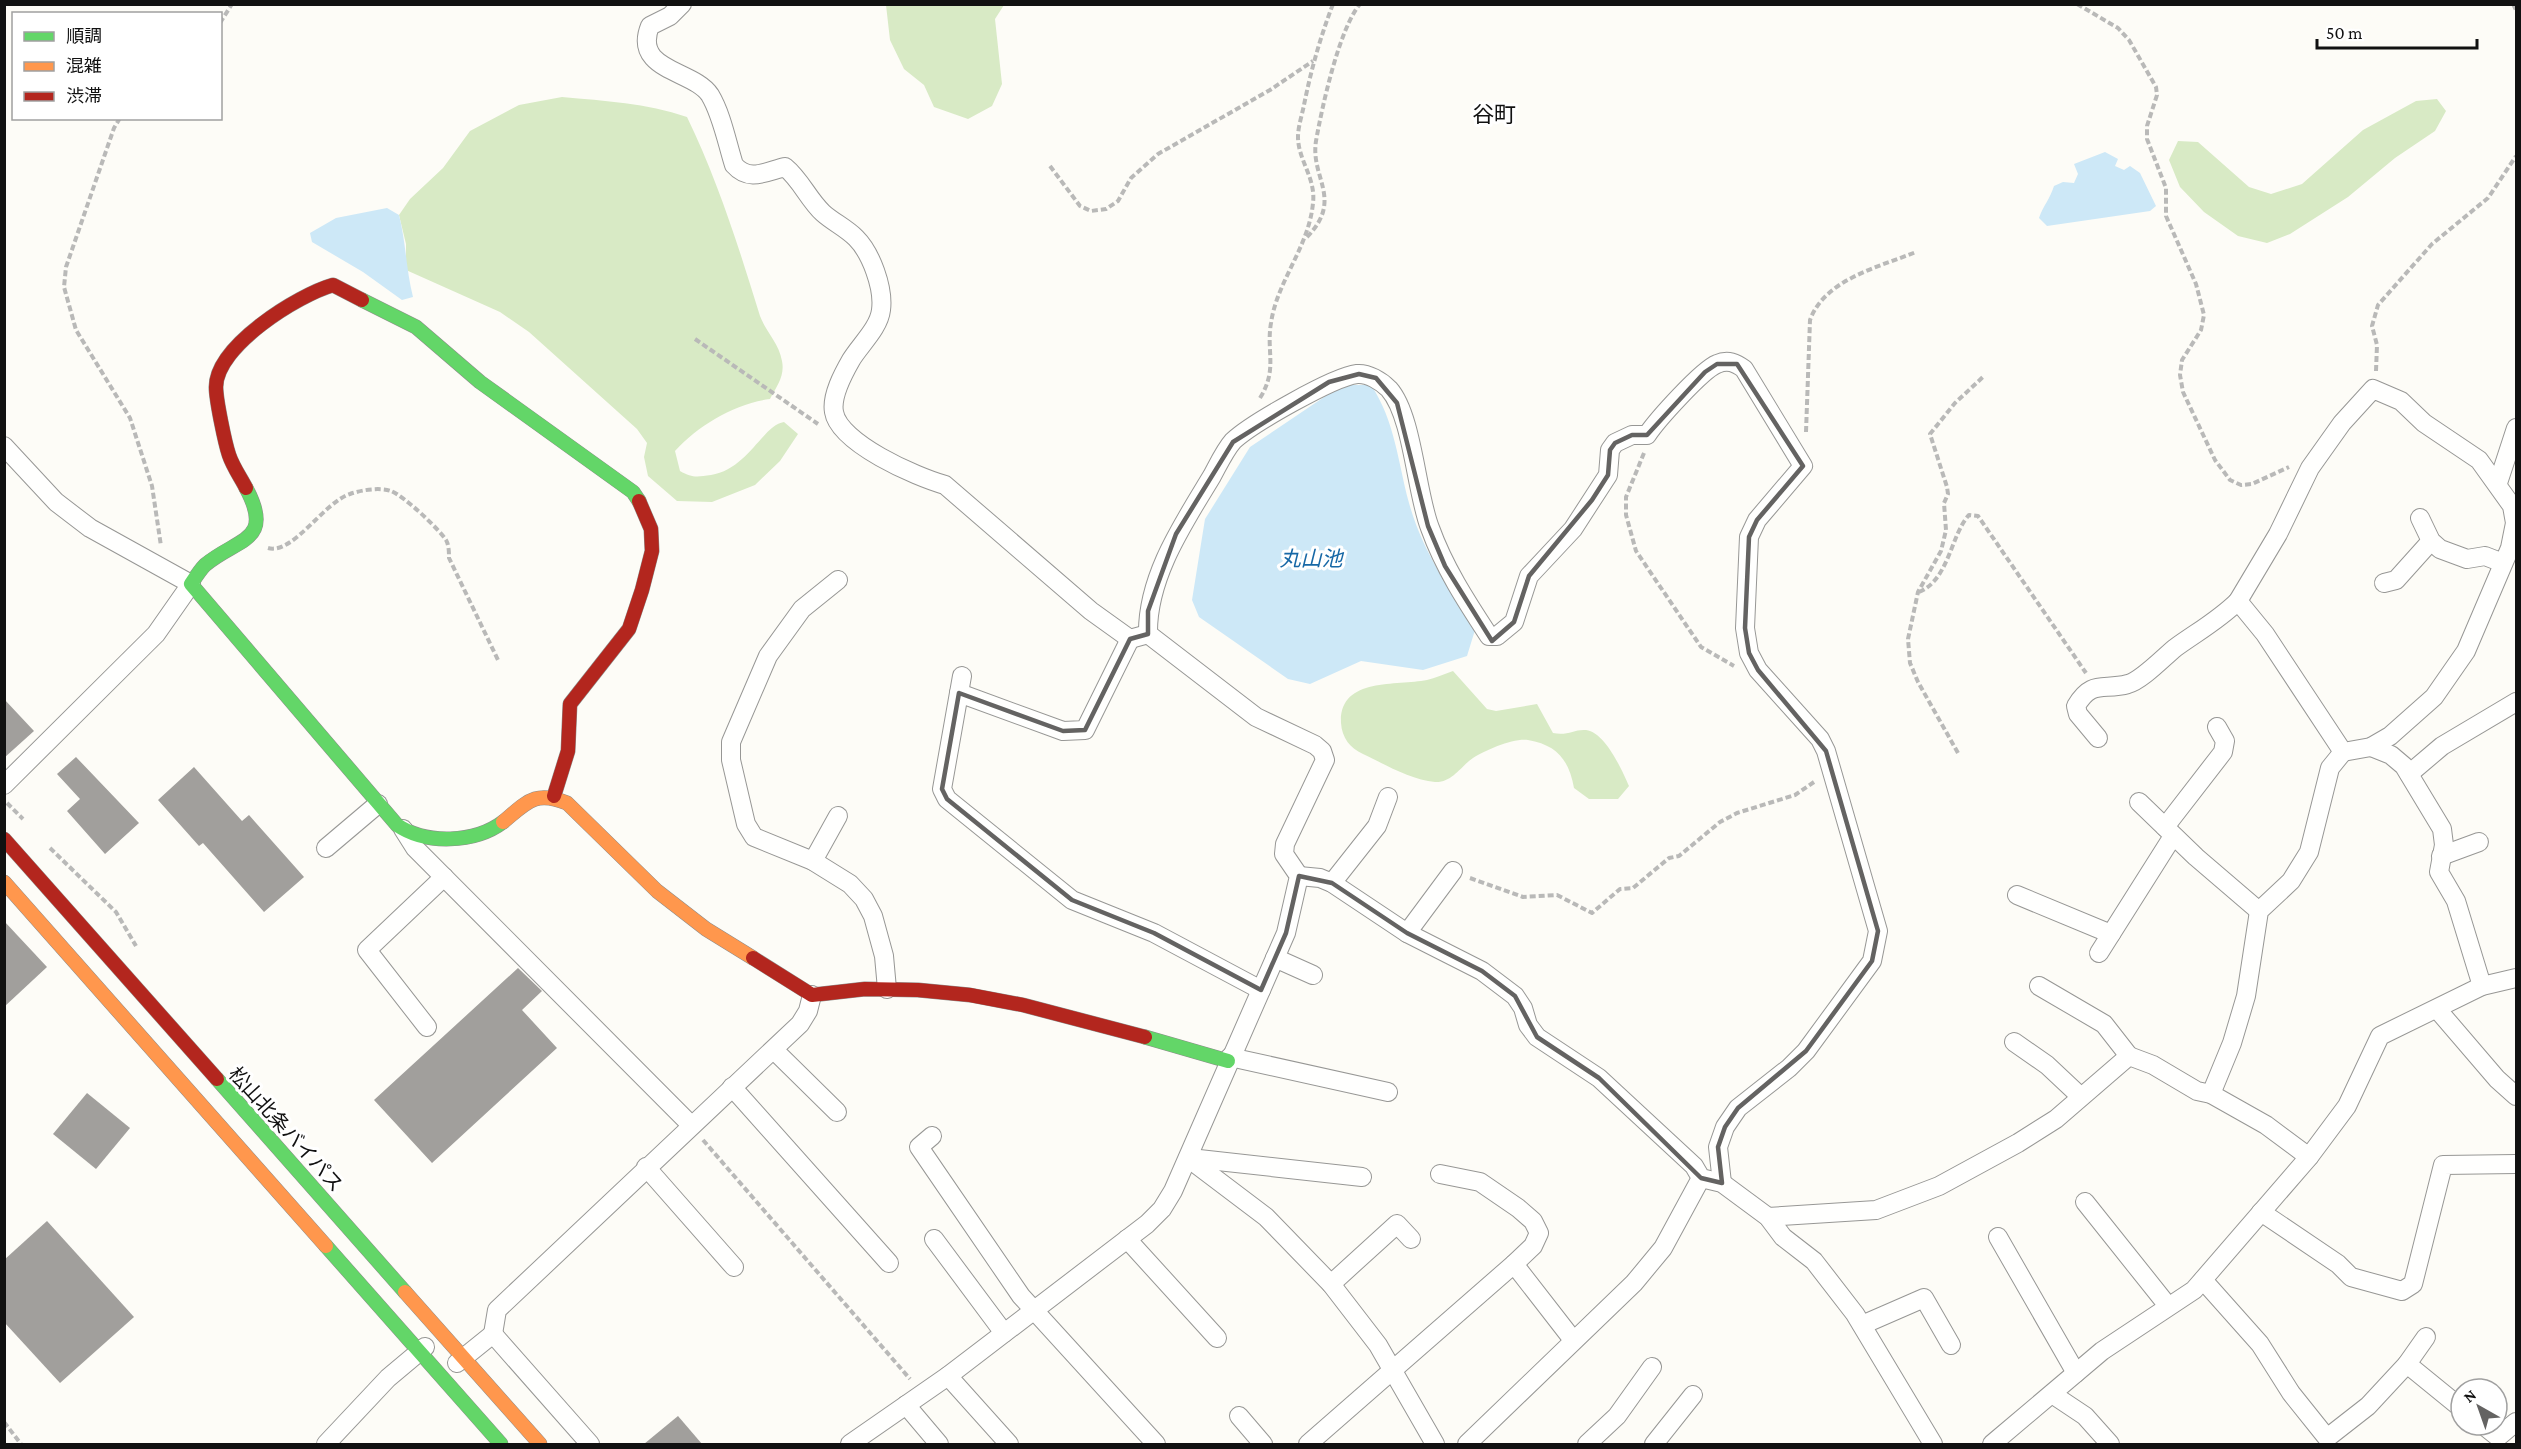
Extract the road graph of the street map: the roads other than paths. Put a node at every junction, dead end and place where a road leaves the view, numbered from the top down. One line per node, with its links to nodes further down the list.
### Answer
1 (682, 4): 13 (street)
2 (2517, 428): 4 (street)
3 (4, 446): 10 (street)
4 (2498, 483): 7 (street); 11 (street)
5 (2420, 518): 6 (street)
6 (2430, 541): 7 (street); 9 (street)
7 (2503, 563): 17 (street)
8 (838, 580): 32 (street)
9 (2384, 583)
10 (191, 584): 20 (street); 21 (main road); 24 (main road)
11 (2238, 601): 16 (street); 18 (street)
12 (1148, 634): 13 (street); 34 (street); 72 (street)
13 (1130, 639): 49 (street)
14 (2517, 702): 19 (street)
15 (2217, 727): 27 (street)
16 (2098, 738)
17 (2371, 747): 18 (street); 19 (street)
18 (2343, 752): 39 (street)
19 (2409, 774): 31 (street)
20 (4, 785)
21 (554, 796): 26 (main road); 50 (main road)
22 (1388, 797): 37 (street)
23 (2139, 802): 27 (street)
24 (378, 804): 26 (main road); 30 (street)
25 (838, 816): 32 (street)
26 (403, 829): 35 (street)
27 (2169, 831): 39 (street); 41 (street)
28 (4, 839): 88 (main road, 松山北条バイパス)
29 (2478, 842): 31 (street)
30 (326, 848)
31 (2441, 856): 46 (street)
32 (813, 861): 48 (street)
33 (1453, 871): 40 (street)
34 (1299, 876): 37 (street); 43 (street)
35 (444, 877): 52 (street); 63 (street)
36 (4, 882): 95 (main road)
37 (1332, 883): 40 (street)
38 (2018, 895): 41 (street)
39 (2259, 911): 59 (street)
40 (1407, 933): 71 (street)
41 (2111, 934): 42 (street)
42 (2100, 953)
43 (1275, 958): 44 (street); 49 (street)
44 (1313, 975)
45 (2517, 978): 46 (street)
46 (2482, 986): 51 (street)
47 (2039, 987): 55 (street)
48 (887, 989): 50 (main road); 56 (main road)
49 (1261, 990): 56 (street)
50 (812, 995): 54 (street)
51 (2437, 1009): 61 (street); 65 (street)
52 (427, 1027)
53 (2014, 1042): 60 (street)
54 (774, 1050): 57 (street); 62 (street)
55 (2129, 1056): 59 (street); 60 (street)
56 (1229, 1059): 58 (street); 66 (street)
57 (732, 1087): 63 (street); 80 (street)
58 (1388, 1092)
59 (2211, 1094): 65 (street)
60 (2080, 1096): 75 (street)
61 (2517, 1096)
62 (837, 1112)
63 (691, 1125): 68 (street)
64 (932, 1136): 86 (street)
65 (2309, 1157): 74 (street)
66 (1188, 1158): 70 (street); 78 (street); 84 (street)
67 (2517, 1164): 74 (street)
68 (646, 1167): 82 (street); 90 (street)
69 (1440, 1174): 81 (street)
70 (1362, 1177)
71 (1701, 1178): 72 (street); 93 (street)
72 (1722, 1183): 75 (street)
73 (2085, 1202): 85 (street)
74 (2261, 1212): 83 (street)
75 (1768, 1217): 87 (street)
76 (1998, 1237): 100 (street)
77 (934, 1239): 89 (street)
78 (1127, 1239): 86 (street); 91 (street)
79 (1411, 1239): 84 (street)
80 (889, 1263)
81 (1514, 1264): 93 (street); 99 (street)
82 (734, 1267)
83 (2203, 1280): 85 (street); 108 (street)
84 (1331, 1284): 99 (street)
85 (2168, 1306): 100 (street)
86 (1034, 1309): 89 (street); 116 (street)
87 (1862, 1325): 94 (street); 123 (street)
88 (442, 1333): 95 (street); 96 (main road, 松山北条バイパス)
89 (1004, 1333): 101 (street)
90 (493, 1334): 96 (street); 112 (street)
91 (1217, 1338)
92 (2426, 1338): 97 (street)
93 (1573, 1340): 120 (street)
94 (1951, 1346)
95 (419, 1352): 102 (main road); 109 (street)
96 (464, 1358): 102 (street); 111 (main road, 松山北条バイパス)
97 (2407, 1364): 105 (street); 108 (street)
98 (1652, 1367): 121 (street)
99 (1393, 1373): 118 (street); 119 (street)
100 (2076, 1373): 103 (street)
101 (948, 1376): 106 (street); 115 (street)
102 (441, 1377): 110 (main road)
103 (2052, 1394): 124 (street); 125 (street)
104 (1693, 1395): 122 (street)
105 (2449, 1398)
106 (906, 1405): 113 (street); 114 (street)
107 (1239, 1416): 117 (street)
108 (2331, 1441)
109 (326, 1444)
110 (501, 1444)
111 (540, 1444)
112 (590, 1444)
113 (850, 1444)
114 (939, 1444)
115 (1009, 1444)
116 (1156, 1444)
117 (1263, 1444)
118 (1308, 1444)
119 (1435, 1444)
120 (1467, 1444)
121 (1587, 1444)
122 (1654, 1444)
123 (1932, 1444)
124 (1992, 1444)
125 (2110, 1444)

